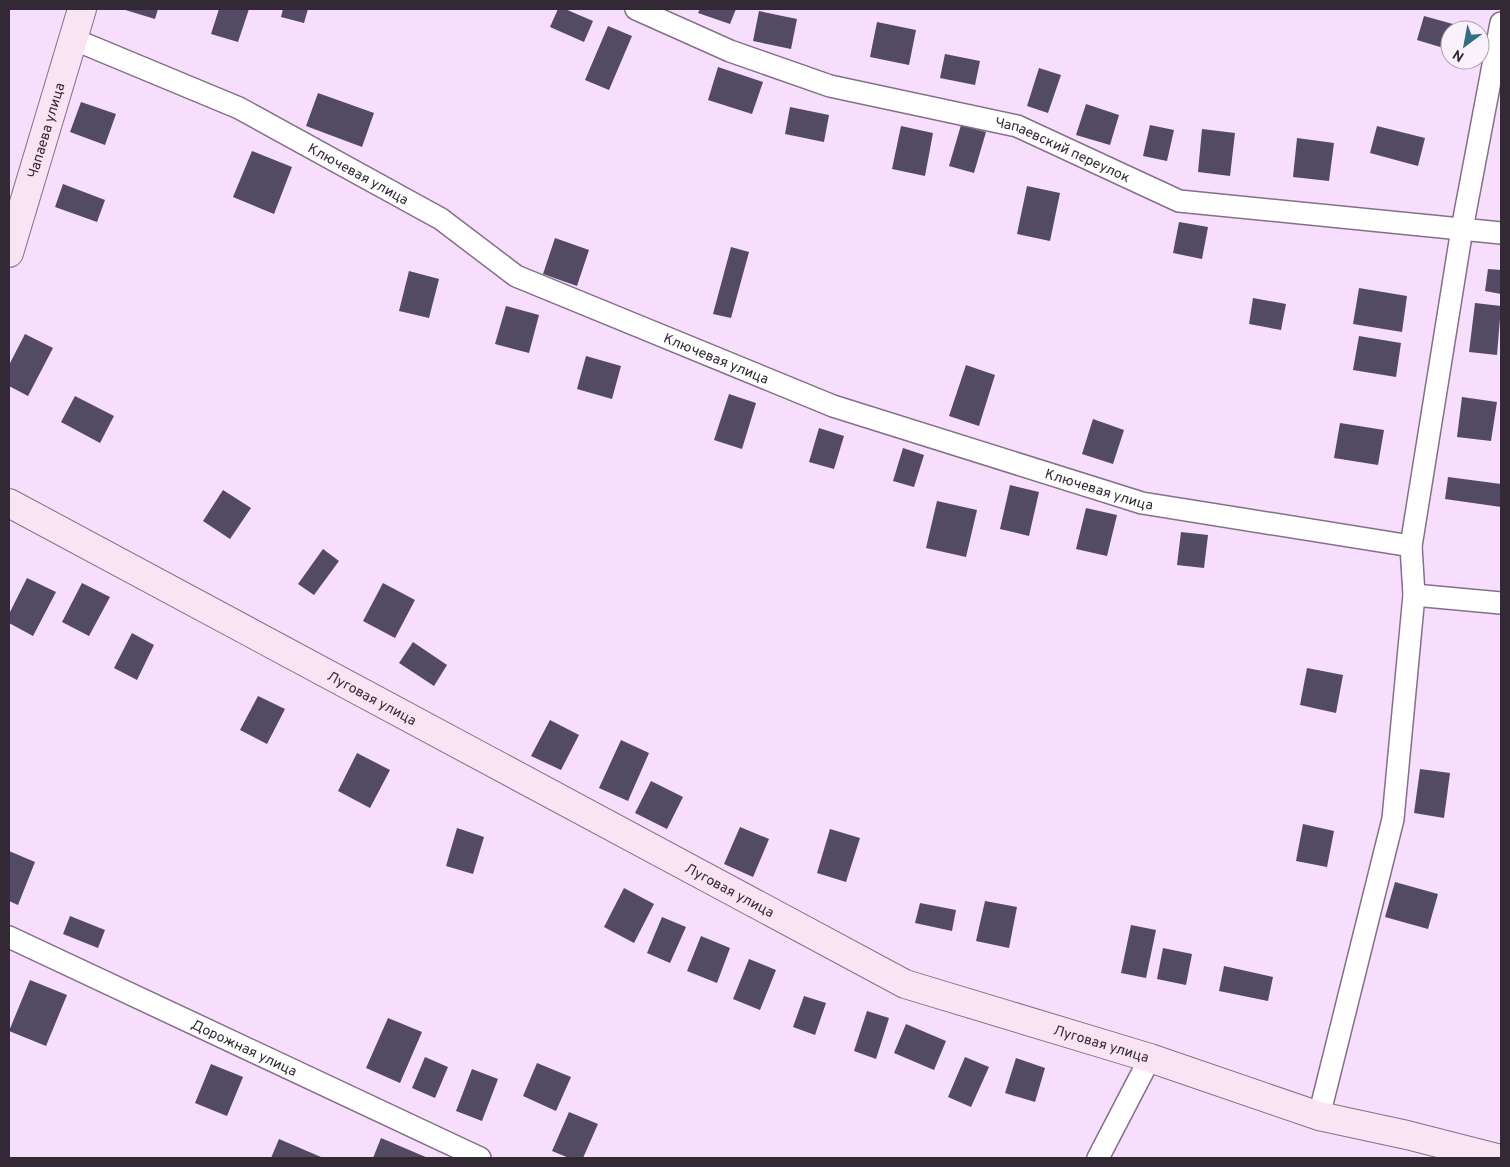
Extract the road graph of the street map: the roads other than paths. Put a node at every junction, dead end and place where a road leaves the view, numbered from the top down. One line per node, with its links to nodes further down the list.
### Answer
1 (82, 9): 4 (street, Чапаева улица)
2 (636, 9): 5 (street, Чапаевский переулок)
3 (1501, 23): 5 (street)
4 (73, 39): 7 (street, Чапаева улица); 9 (street, Ключевая улица)
5 (1462, 229): 6 (street, Чапаевский переулок); 9 (street)
6 (1501, 234)
7 (9, 253)
8 (9, 503): 13 (street, Луговая улица)
9 (1411, 546): 10 (street)
10 (1414, 595): 11 (street); 14 (street)
11 (1501, 603)
12 (9, 937): 15 (street, Дорожная улица)
13 (1150, 1058): 14 (street, Луговая улица); 16 (street)
14 (1319, 1116): 17 (street, Луговая улица)
15 (480, 1158)
16 (1098, 1158)
17 (1497, 1158)

